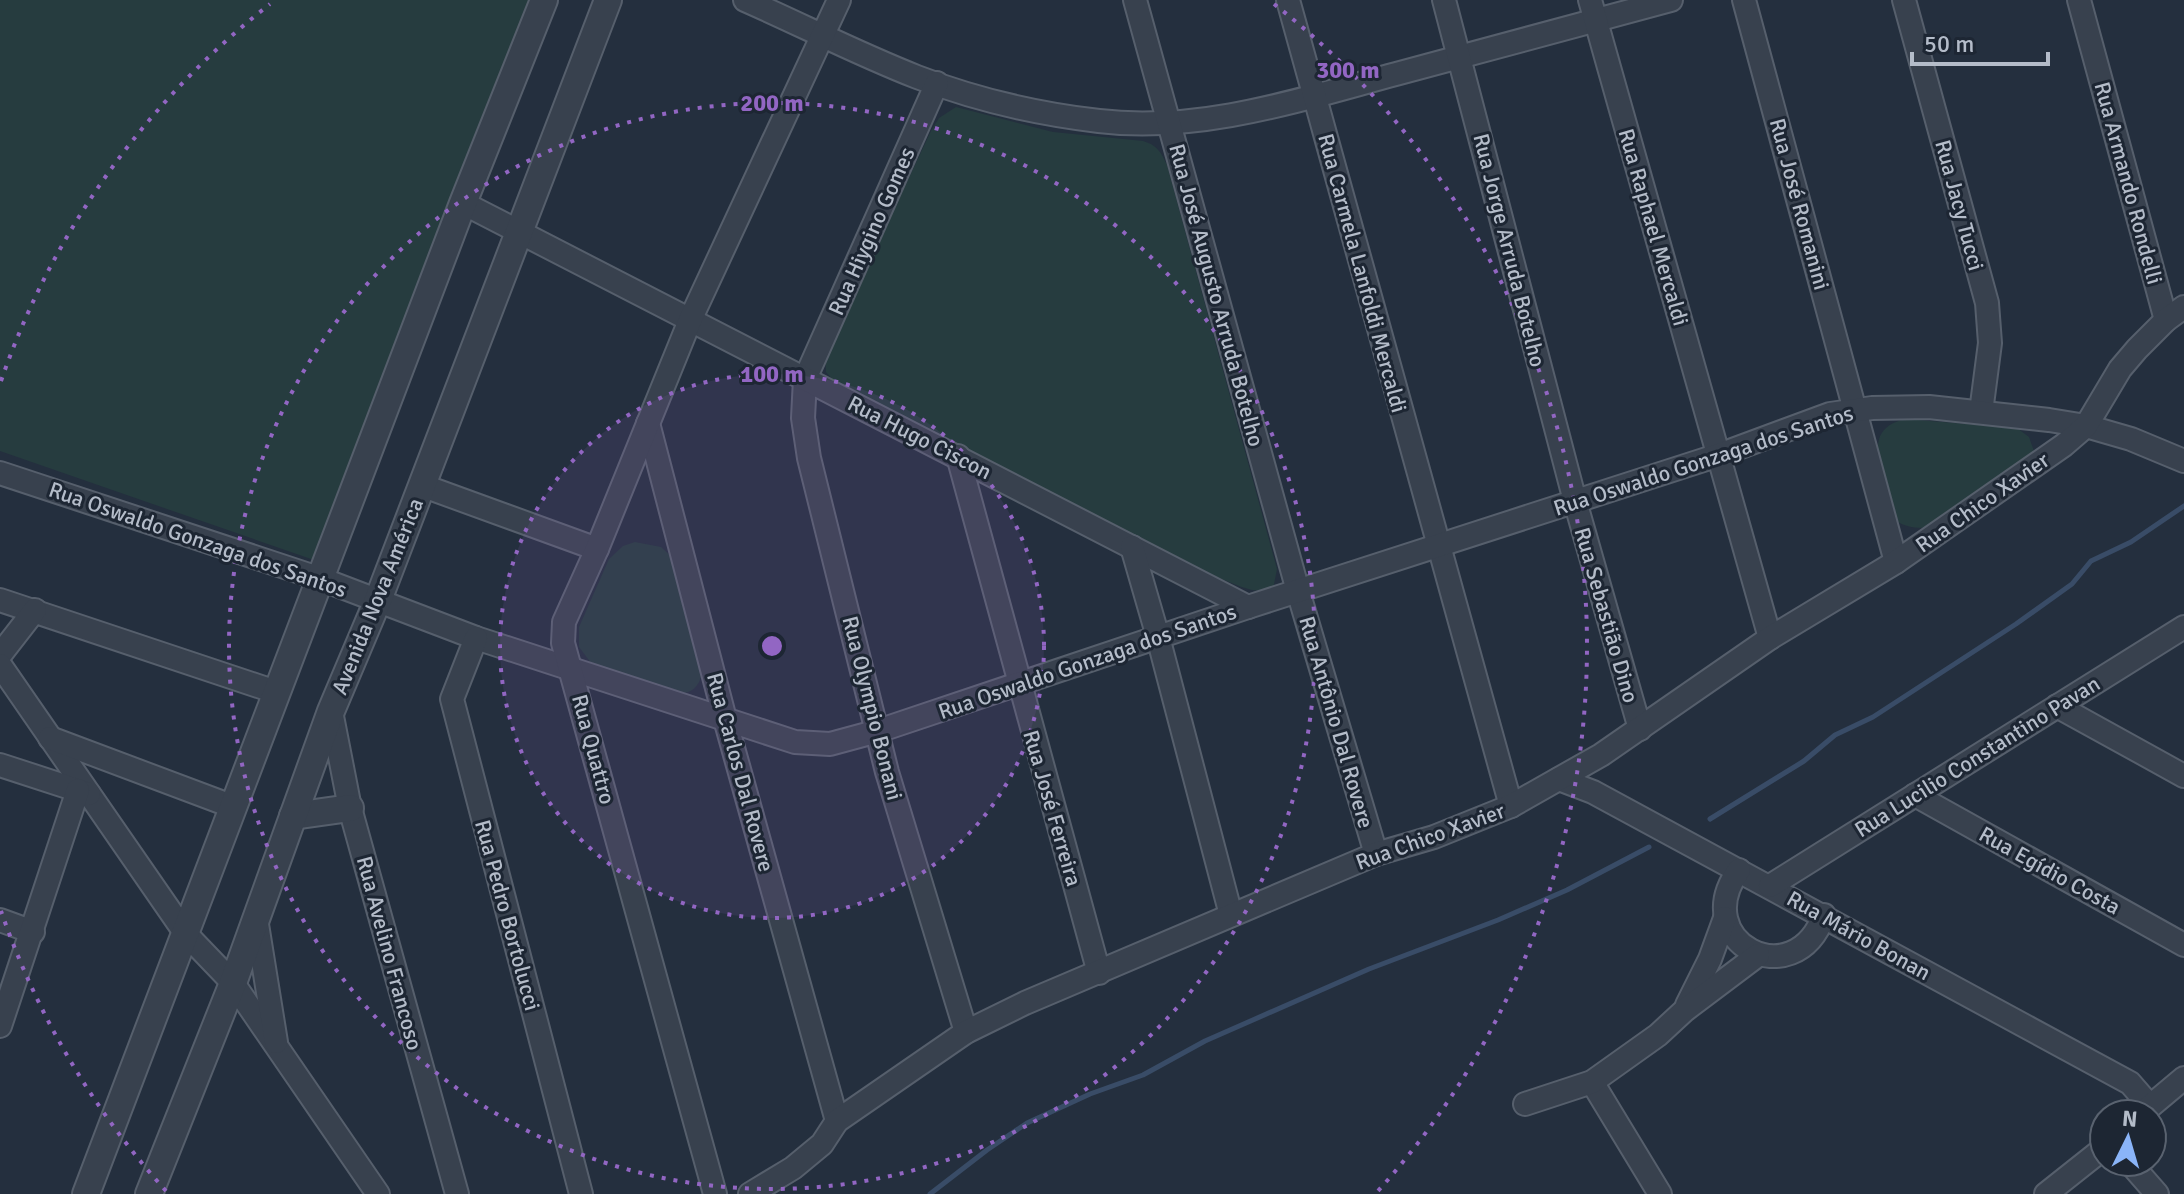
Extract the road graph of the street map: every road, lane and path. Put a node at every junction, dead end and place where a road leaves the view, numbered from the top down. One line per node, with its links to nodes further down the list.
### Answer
1 (544, 0): 18 (street)
2 (608, 0): 19 (street, Avenida Nova América)
3 (745, 0): 13 (street)
4 (839, 0): 13 (street, Rua Quattro)
5 (1135, 0): 17 (street, Rua José Augusto Arruda Botelho)
6 (1288, 0): 16 (street, Rua Carmela Lanfoldi Mercaldi)
7 (1444, 0): 14 (street, Rua Jorge Arruda Botelho)
8 (1671, 0): 12 (street)
9 (1744, 0): 23 (street, Rua José Romanini)
10 (1904, 0): 24 (street, Rua Jacy Tucci)
11 (2079, 0): 20 (street, Rua Armando Rondelli)
12 (1592, 10): 14 (street); 27 (street, Rua Raphael Mercaldi)
13 (823, 34): 15 (street); 21 (street, Rua Quattro)
14 (1461, 57): 16 (street); 32 (street, Rua Jorge Arruda Botelho)
15 (937, 83): 17 (street); 22 (street, Rua Hiygino Gomes)
16 (1314, 96): 17 (street); 33 (street, Rua Carmela Lanfoldi Mercaldi)
17 (1169, 123): 38 (street, Rua José Augusto Arruda Botelho)
18 (463, 203): 19 (street, Rua Hugo Ciscon); 37 (street)
19 (521, 231): 21 (street, Rua Hugo Ciscon); 31 (street, Avenida Nova América)
20 (2175, 313): 26 (street, Rua Chico Xavier)
21 (691, 318): 22 (street, Rua Hugo Ciscon); 25 (street, Rua Quattro)
22 (805, 379): 28 (street, Rua Hugo Ciscon); 56 (street, Rua Olympio Bonani)
23 (1856, 409): 24 (street, Rua Oswaldo Gonzaga dos Santos); 27 (street, Rua Oswaldo Gonzaga dos Santos); 36 (street, Rua José Romanini)
24 (1981, 412): 26 (street, Rua Oswaldo Gonzaga dos Santos)
25 (648, 423): 35 (street, Rua Quattro); 54 (street, Rua Carlos Dal Rovere)
26 (2086, 426): 29 (street, Rua Oswaldo Gonzaga dos Santos); 36 (street, Rua Chico Xavier)
27 (1719, 455): 32 (street, Rua Oswaldo Gonzaga dos Santos); 46 (street, Rua Raphael Mercaldi)
28 (958, 456): 34 (street, Rua Hugo Ciscon); 50 (street, Rua José Ferreira)
29 (2184, 461)
30 (0, 473): 37 (street, Rua Oswaldo Gonzaga dos Santos)
31 (421, 485): 35 (street); 40 (street, Avenida Nova América)
32 (1575, 501): 33 (street, Rua Oswaldo Gonzaga dos Santos); 55 (street, Rua Sebastião Dino)
33 (1438, 546): 38 (street, Rua Oswaldo Gonzaga dos Santos); 63 (street, Rua Carmela Lanfoldi Mercaldi)
34 (1132, 547): 41 (street, Rua Hugo Ciscon); 44 (street)
35 (597, 549): 49 (street, Rua Quattro)
36 (1896, 562): 46 (street, Rua Chico Xavier)
37 (321, 579): 40 (street, Rua Oswaldo Gonzaga dos Santos); 51 (street)
38 (1298, 591): 41 (street, Rua Oswaldo Gonzaga dos Santos); 67 (street, Rua Antônio Dal Rovere)
39 (0, 600): 42 (street)
40 (378, 600): 45 (street, Rua Oswaldo Gonzaga dos Santos); 53 (street, Avenida Nova América)
41 (1248, 607): 44 (street, Rua Oswaldo Gonzaga dos Santos)
42 (35, 610): 47 (street); 51 (street)
43 (2184, 627): 52 (street, Rua Lucilio Constantino Pavan)
44 (1158, 637): 50 (street, Rua Oswaldo Gonzaga dos Santos); 70 (street)
45 (476, 638): 49 (street, Rua Oswaldo Gonzaga dos Santos); 97 (street, Rua Pedro Bortolucci)
46 (1770, 638): 55 (street, Rua Chico Xavier)
47 (0, 655)
48 (0, 665): 57 (street)
49 (572, 669): 54 (street, Rua Oswaldo Gonzaga dos Santos); 98 (street, Rua Quattro)
50 (1018, 684): 56 (street, Rua Oswaldo Gonzaga dos Santos); 79 (street, Rua José Ferreira)
51 (276, 692): 64 (street)
52 (2057, 706): 59 (street); 62 (street, Rua Lucilio Constantino Pavan)
53 (331, 711): 65 (street, Rua Avelino Francoso); 66 (street, Avenida Nova América)
54 (725, 719): 56 (street, Rua Oswaldo Gonzaga dos Santos); 90 (street, Rua Carlos Dal Rovere)
55 (1640, 729): 60 (street, Rua Chico Xavier)
56 (878, 731): 83 (street, Rua Olympio Bonani)
57 (50, 738): 61 (street); 64 (street)
58 (0, 765): 61 (street)
59 (2184, 776)
60 (1559, 779): 63 (street, Rua Chico Xavier); 68 (street, Rua Mário Bonan)
61 (84, 792): 75 (street); 76 (street)
62 (1915, 795): 69 (street, Rua Lucilio Constantino Pavan); 77 (street, Rua Egídio Costa)
63 (1511, 806): 67 (street, Rua Chico Xavier)
64 (234, 807): 76 (street)
65 (350, 808): 66 (street); 93 (street, Rua Avelino Francoso)
66 (293, 816): 72 (street, Avenida Nova América)
67 (1376, 854): 70 (street, Rua Chico Xavier)
68 (1739, 870): 69 (street, Rua Mário Bonan); 73 (street)
69 (1770, 886): 71 (street, Rua Mário Bonan)
70 (1231, 915): 79 (street, Rua Chico Xavier)
71 (1824, 915): 78 (street); 87 (street, Rua Mário Bonan)
72 (256, 917): 80 (street, Avenida Nova América); 84 (street)
73 (1725, 918): 78 (street); 81 (street)
74 (0, 920): 75 (street)
75 (33, 932): 82 (street)
76 (186, 934): 80 (street); 94 (street)
77 (2184, 945)
78 (1758, 955): 81 (street)
79 (1099, 973): 83 (street, Rua Chico Xavier)
80 (233, 983): 84 (street); 95 (street, Avenida Nova América)
81 (1685, 1010): 86 (street)
82 (0, 1026)
83 (966, 1032): 90 (street, Rua Chico Xavier)
84 (277, 1047): 96 (street)
85 (2184, 1078): 88 (street)
86 (1592, 1082): 89 (street); 100 (street)
87 (2138, 1098)
88 (2160, 1098)
89 (1525, 1104)
90 (837, 1121): 99 (street, Rua Chico Xavier)
91 (2088, 1161): 101 (street)
92 (2143, 1178): 102 (street)
93 (455, 1193)
94 (86, 1194)
95 (149, 1194)
96 (378, 1194)
97 (581, 1194)
98 (715, 1194)
99 (750, 1194)
100 (1660, 1194)
101 (2046, 1194)
102 (2157, 1194)

